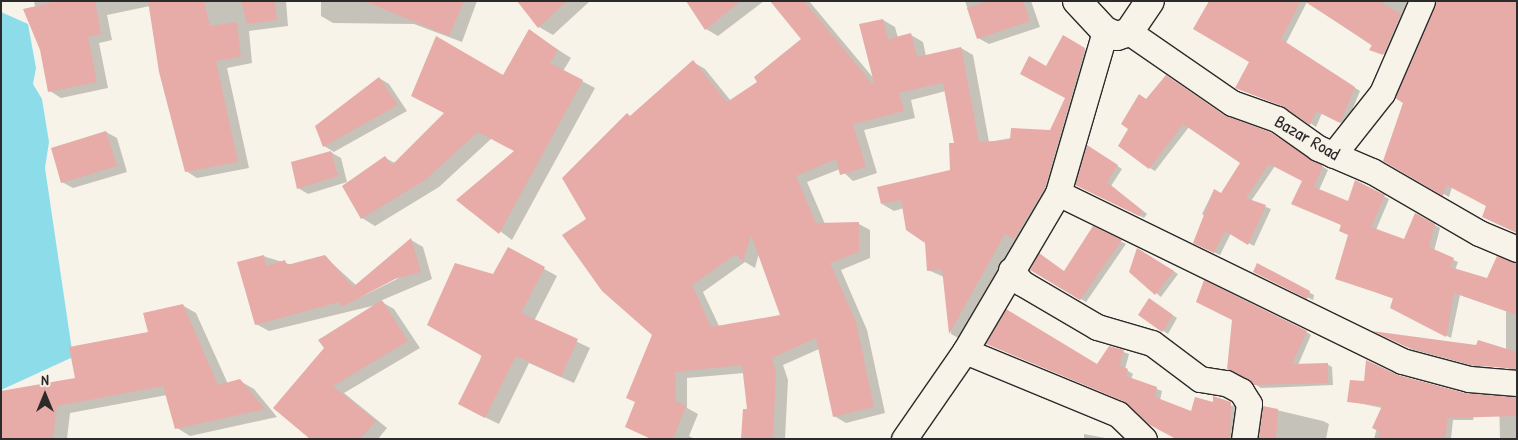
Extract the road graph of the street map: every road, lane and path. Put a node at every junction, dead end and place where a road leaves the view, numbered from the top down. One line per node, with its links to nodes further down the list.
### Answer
1 (1077, 1): 4 (street)
2 (1150, 1): 4 (street)
3 (1422, 1): 5 (street)
4 (1117, 31): 5 (street, Bazar Road); 6 (street)
5 (1333, 155): 7 (street, Bazar Road)
6 (1058, 193): 8 (street); 10 (street)
7 (1517, 250)
8 (1011, 270): 9 (street); 13 (street)
9 (965, 352): 11 (street); 12 (street)
10 (1517, 383)
11 (904, 439)
12 (1144, 439)
13 (1244, 439)

